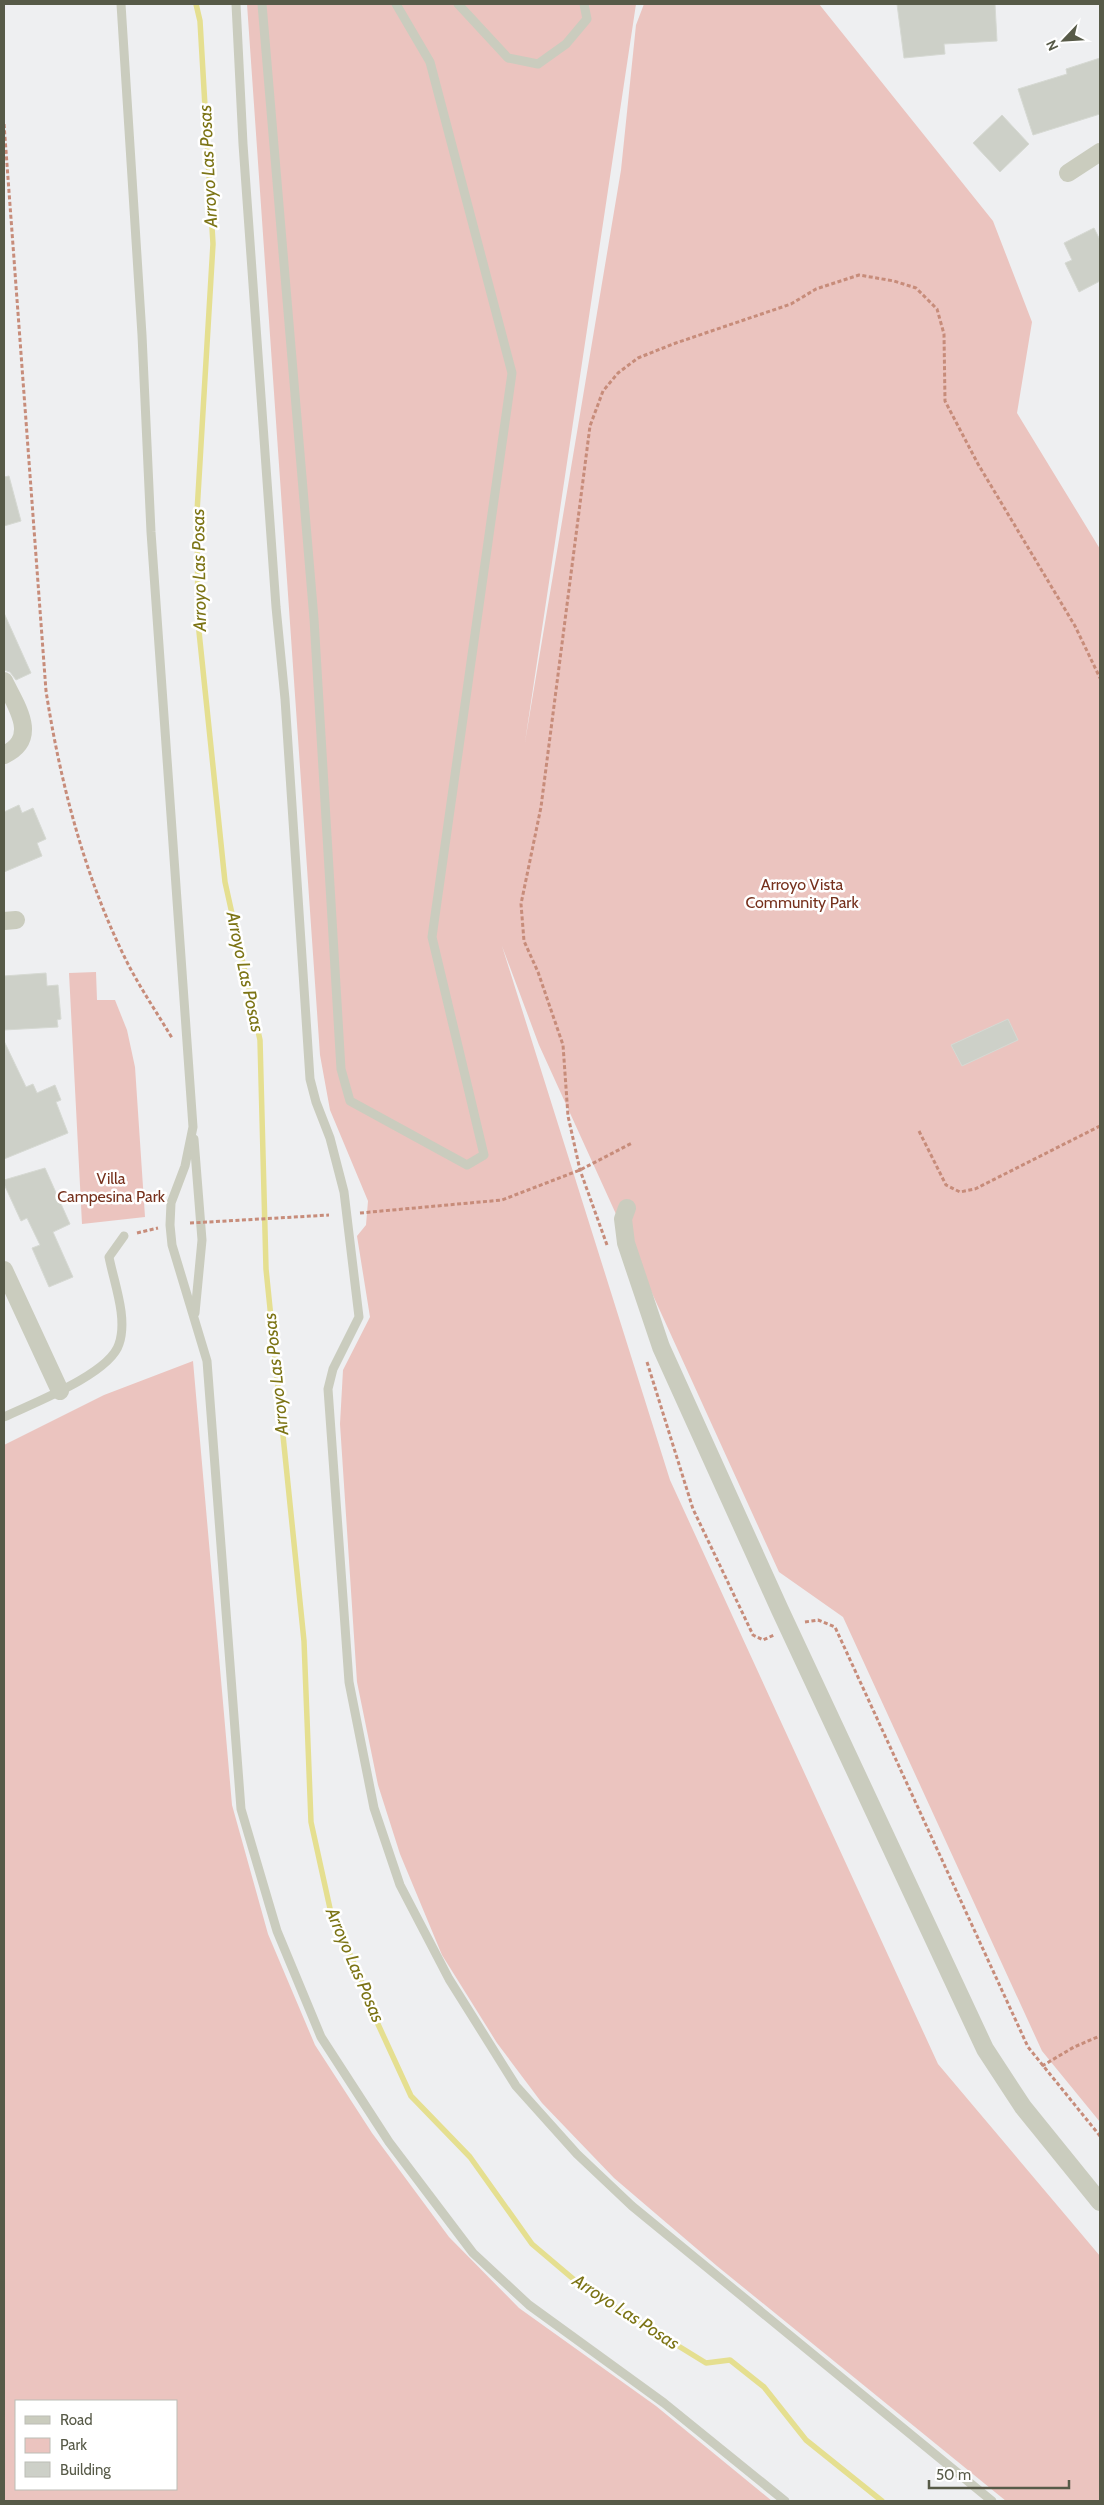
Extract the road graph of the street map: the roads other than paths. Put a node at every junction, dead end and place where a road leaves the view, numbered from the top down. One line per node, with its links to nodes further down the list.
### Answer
1 (121, 4): 11 (lane)
2 (236, 4): 20 (lane)
3 (262, 4): 4 (lane)
4 (396, 4)
5 (458, 4): 6 (lane)
6 (584, 4)
7 (1100, 152): 8 (street)
8 (1068, 173)
9 (4, 681): 10 (street)
10 (4, 755)
11 (193, 1127): 15 (lane); 15 (lane)
12 (627, 1208): 18 (street)
13 (124, 1236): 16 (lane)
14 (4, 1270): 16 (street)
15 (195, 1318): 19 (lane)
16 (60, 1391): 17 (lane)
17 (4, 1417)
18 (1100, 2202)
19 (785, 2501)
20 (992, 2501)

